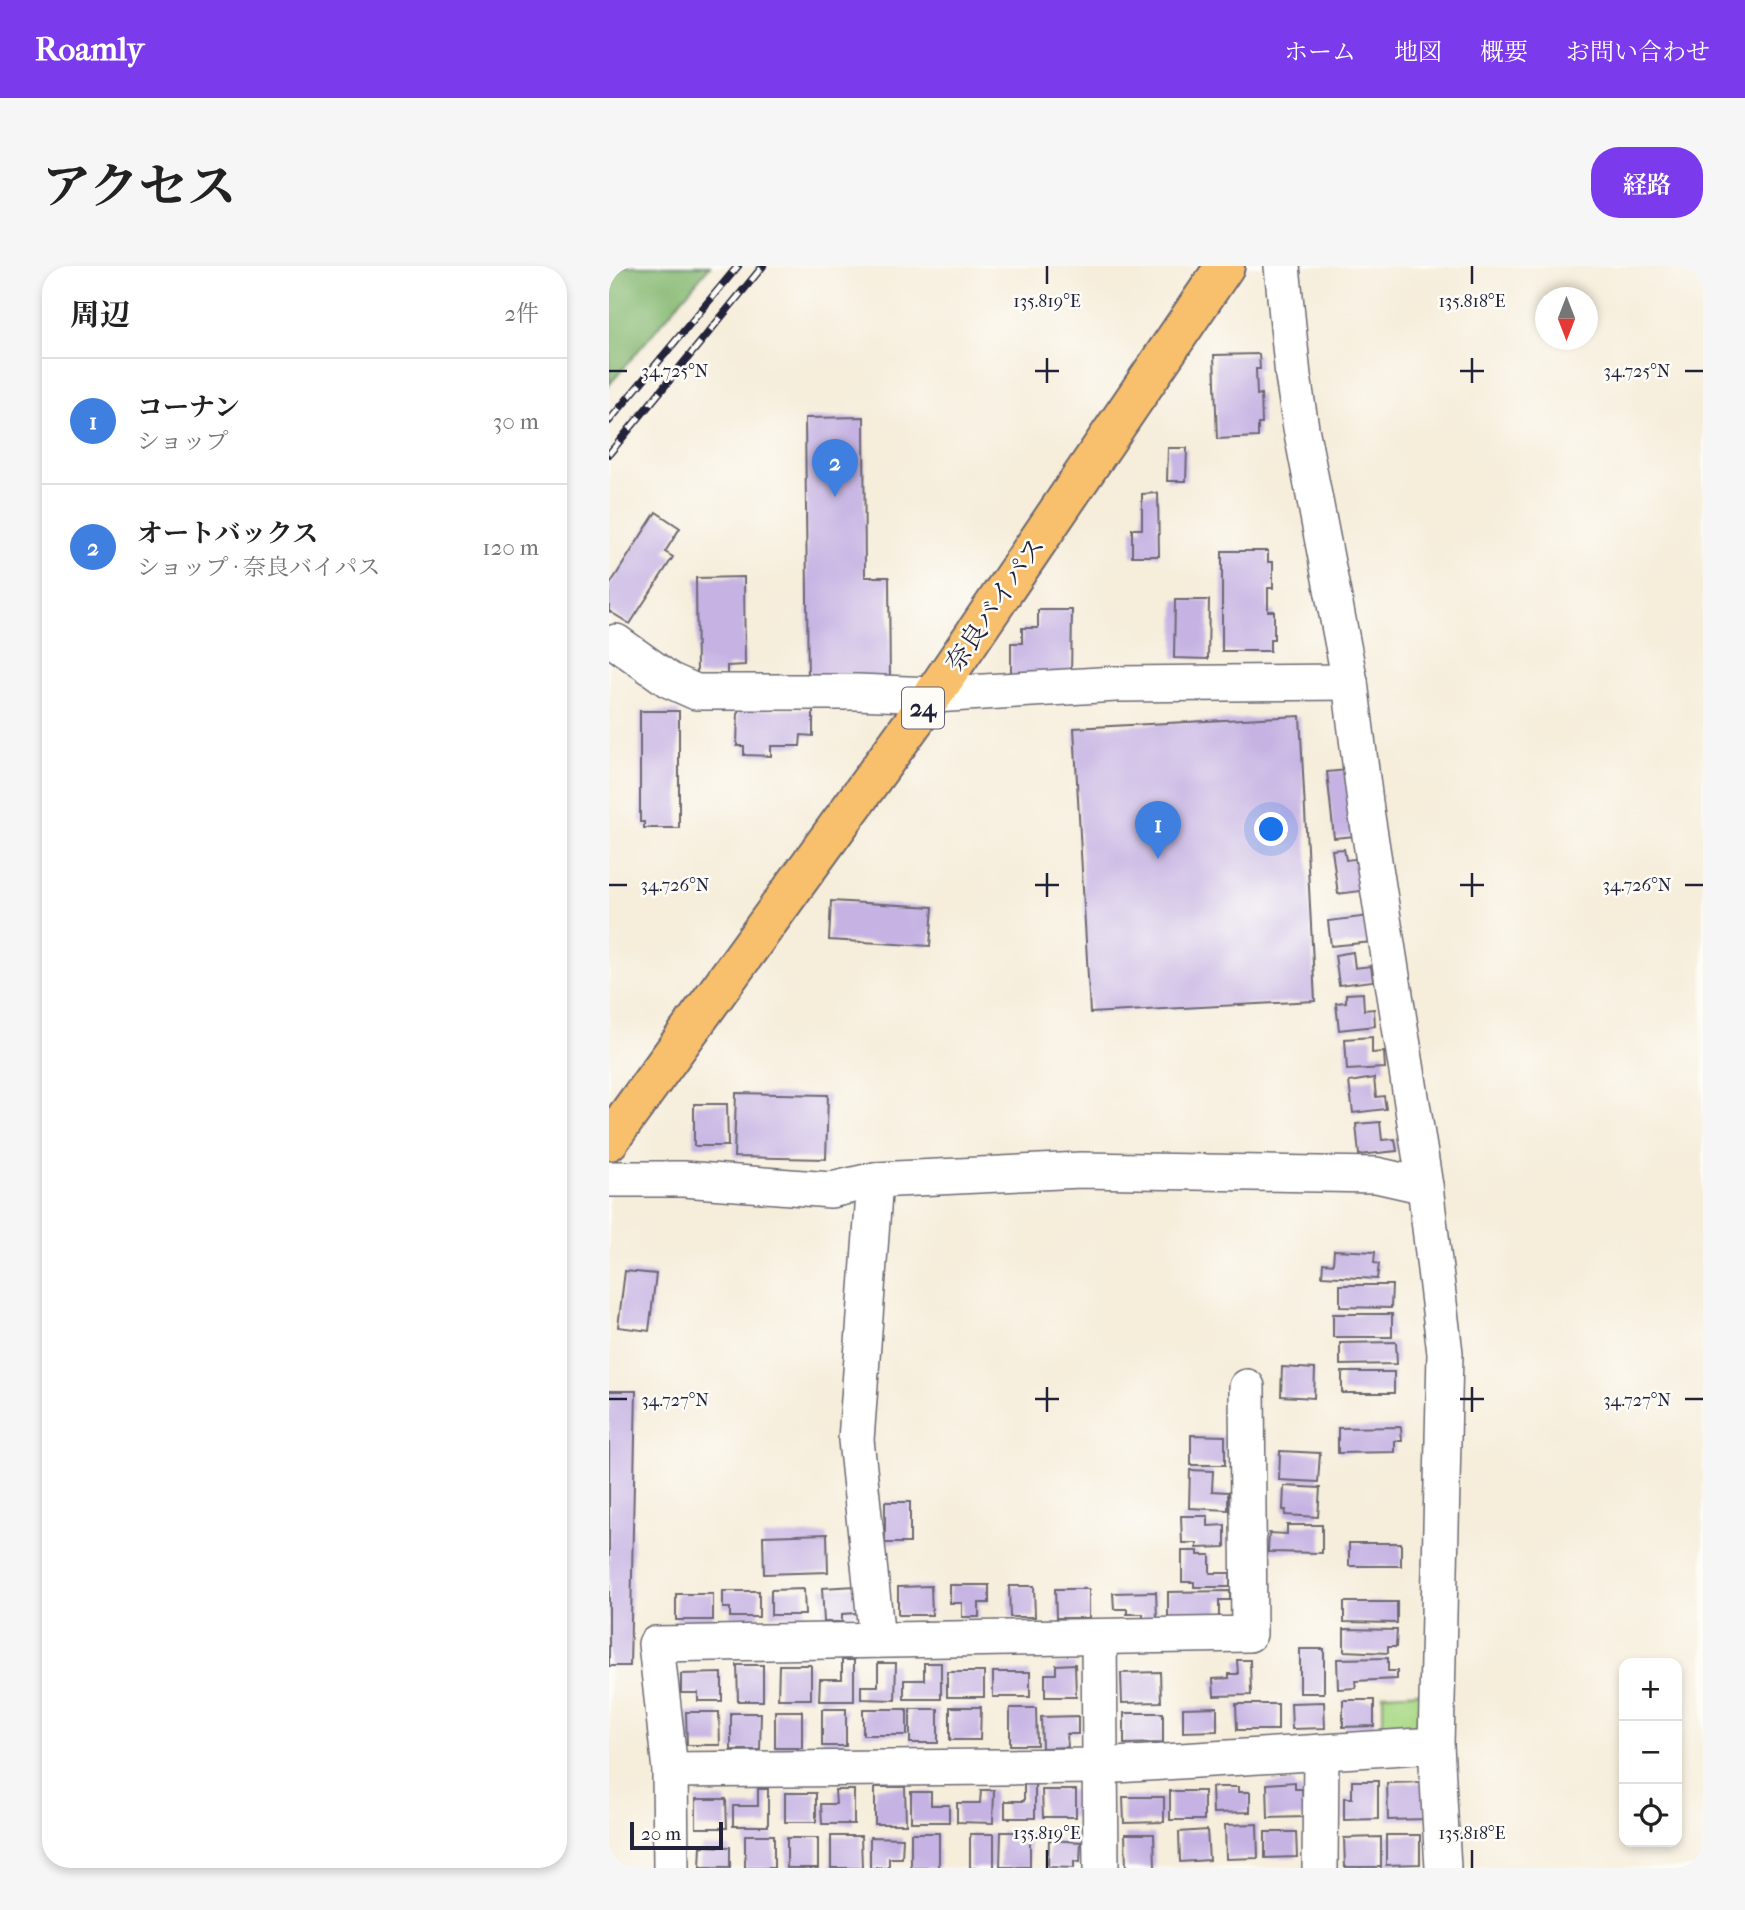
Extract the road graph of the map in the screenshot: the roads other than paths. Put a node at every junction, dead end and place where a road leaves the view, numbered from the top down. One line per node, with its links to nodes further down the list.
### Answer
1 (1225, 266): 5 (highway, 奈良バイパス / 24)
2 (1282, 266): 4 (street)
3 (616, 642): 5 (street)
4 (1350, 682): 5 (street); 9 (street)
5 (933, 695): 6 (highway, 奈良バイパス / 24)
6 (609, 1141)
7 (609, 1179): 8 (street)
8 (875, 1180): 9 (street); 12 (street)
9 (1426, 1186): 13 (street)
10 (1247, 1387): 11 (street)
11 (1099, 1637): 12 (street); 15 (street)
12 (877, 1640): 16 (street)
13 (1436, 1745): 14 (street); 20 (street)
14 (1321, 1752): 15 (street); 19 (street)
15 (1100, 1766): 16 (street); 18 (street)
16 (670, 1770): 17 (street)
17 (671, 1868)
18 (1101, 1868)
19 (1320, 1868)
20 (1443, 1868)

